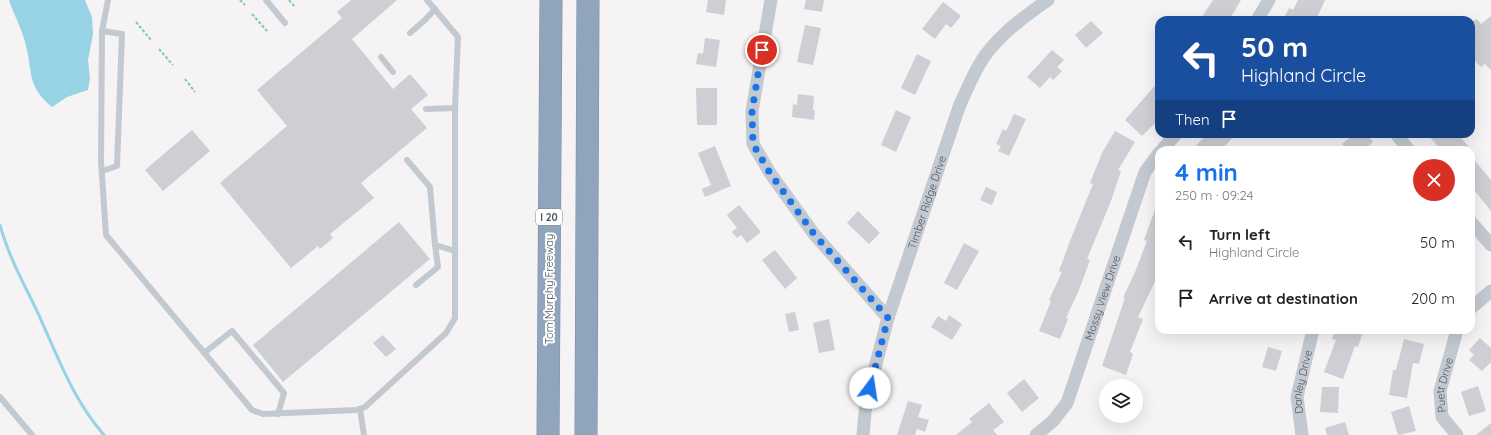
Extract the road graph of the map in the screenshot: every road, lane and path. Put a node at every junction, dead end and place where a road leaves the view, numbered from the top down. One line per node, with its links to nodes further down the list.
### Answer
1 (108, 0): 18 (lane)
2 (240, 0): 11 (path)
3 (266, 0): 17 (lane)
4 (289, 0): 12 (path)
5 (427, 0): 13 (lane)
6 (551, 0): 51 (highway, Tom Murphy Freeway / I 20)
7 (588, 0): 52 (highway)
8 (771, 0): 42 (street)
9 (1048, 0): 42 (street, Timber Ridge Drive)
10 (1269, 0): 15 (street)
11 (245, 5)
12 (295, 7)
13 (435, 10): 20 (lane); 28 (lane)
14 (252, 14): 19 (path)
15 (1259, 16)
16 (136, 22): 21 (path)
17 (285, 23)
18 (102, 31): 34 (lane); 34 (lane)
19 (267, 31)
20 (410, 33)
21 (151, 40)
22 (159, 49): 24 (path)
23 (381, 57): 25 (lane)
24 (173, 66)
25 (393, 72)
26 (185, 79): 27 (path)
27 (195, 92)
28 (455, 108): 29 (lane); 38 (lane)
29 (426, 109)
30 (1172, 138): 31 (street)
31 (1166, 146)
32 (1155, 158): 54 (street, Mossy View Drive)
33 (407, 160): 36 (lane)
34 (102, 171): 45 (lane)
35 (1475, 227): 37 (street)
36 (435, 244): 38 (lane); 39 (lane)
37 (1491, 246)
38 (455, 251): 47 (lane)
39 (416, 285)
40 (1491, 291): 41 (street)
41 (1475, 305)
42 (888, 318): 53 (street, Timber Ridge Drive)
43 (1312, 334): 55 (street, Danley Drive)
44 (1456, 334): 56 (street, Puett Drive)
45 (204, 354): 48 (lane); 48 (lane)
46 (0, 397): 49 (lane)
47 (360, 409): 48 (lane); 50 (lane)
48 (278, 414)
49 (32, 435)
50 (364, 435)
51 (548, 435)
52 (586, 435)
53 (863, 435)
54 (1036, 435)
55 (1302, 435)
56 (1457, 435)

